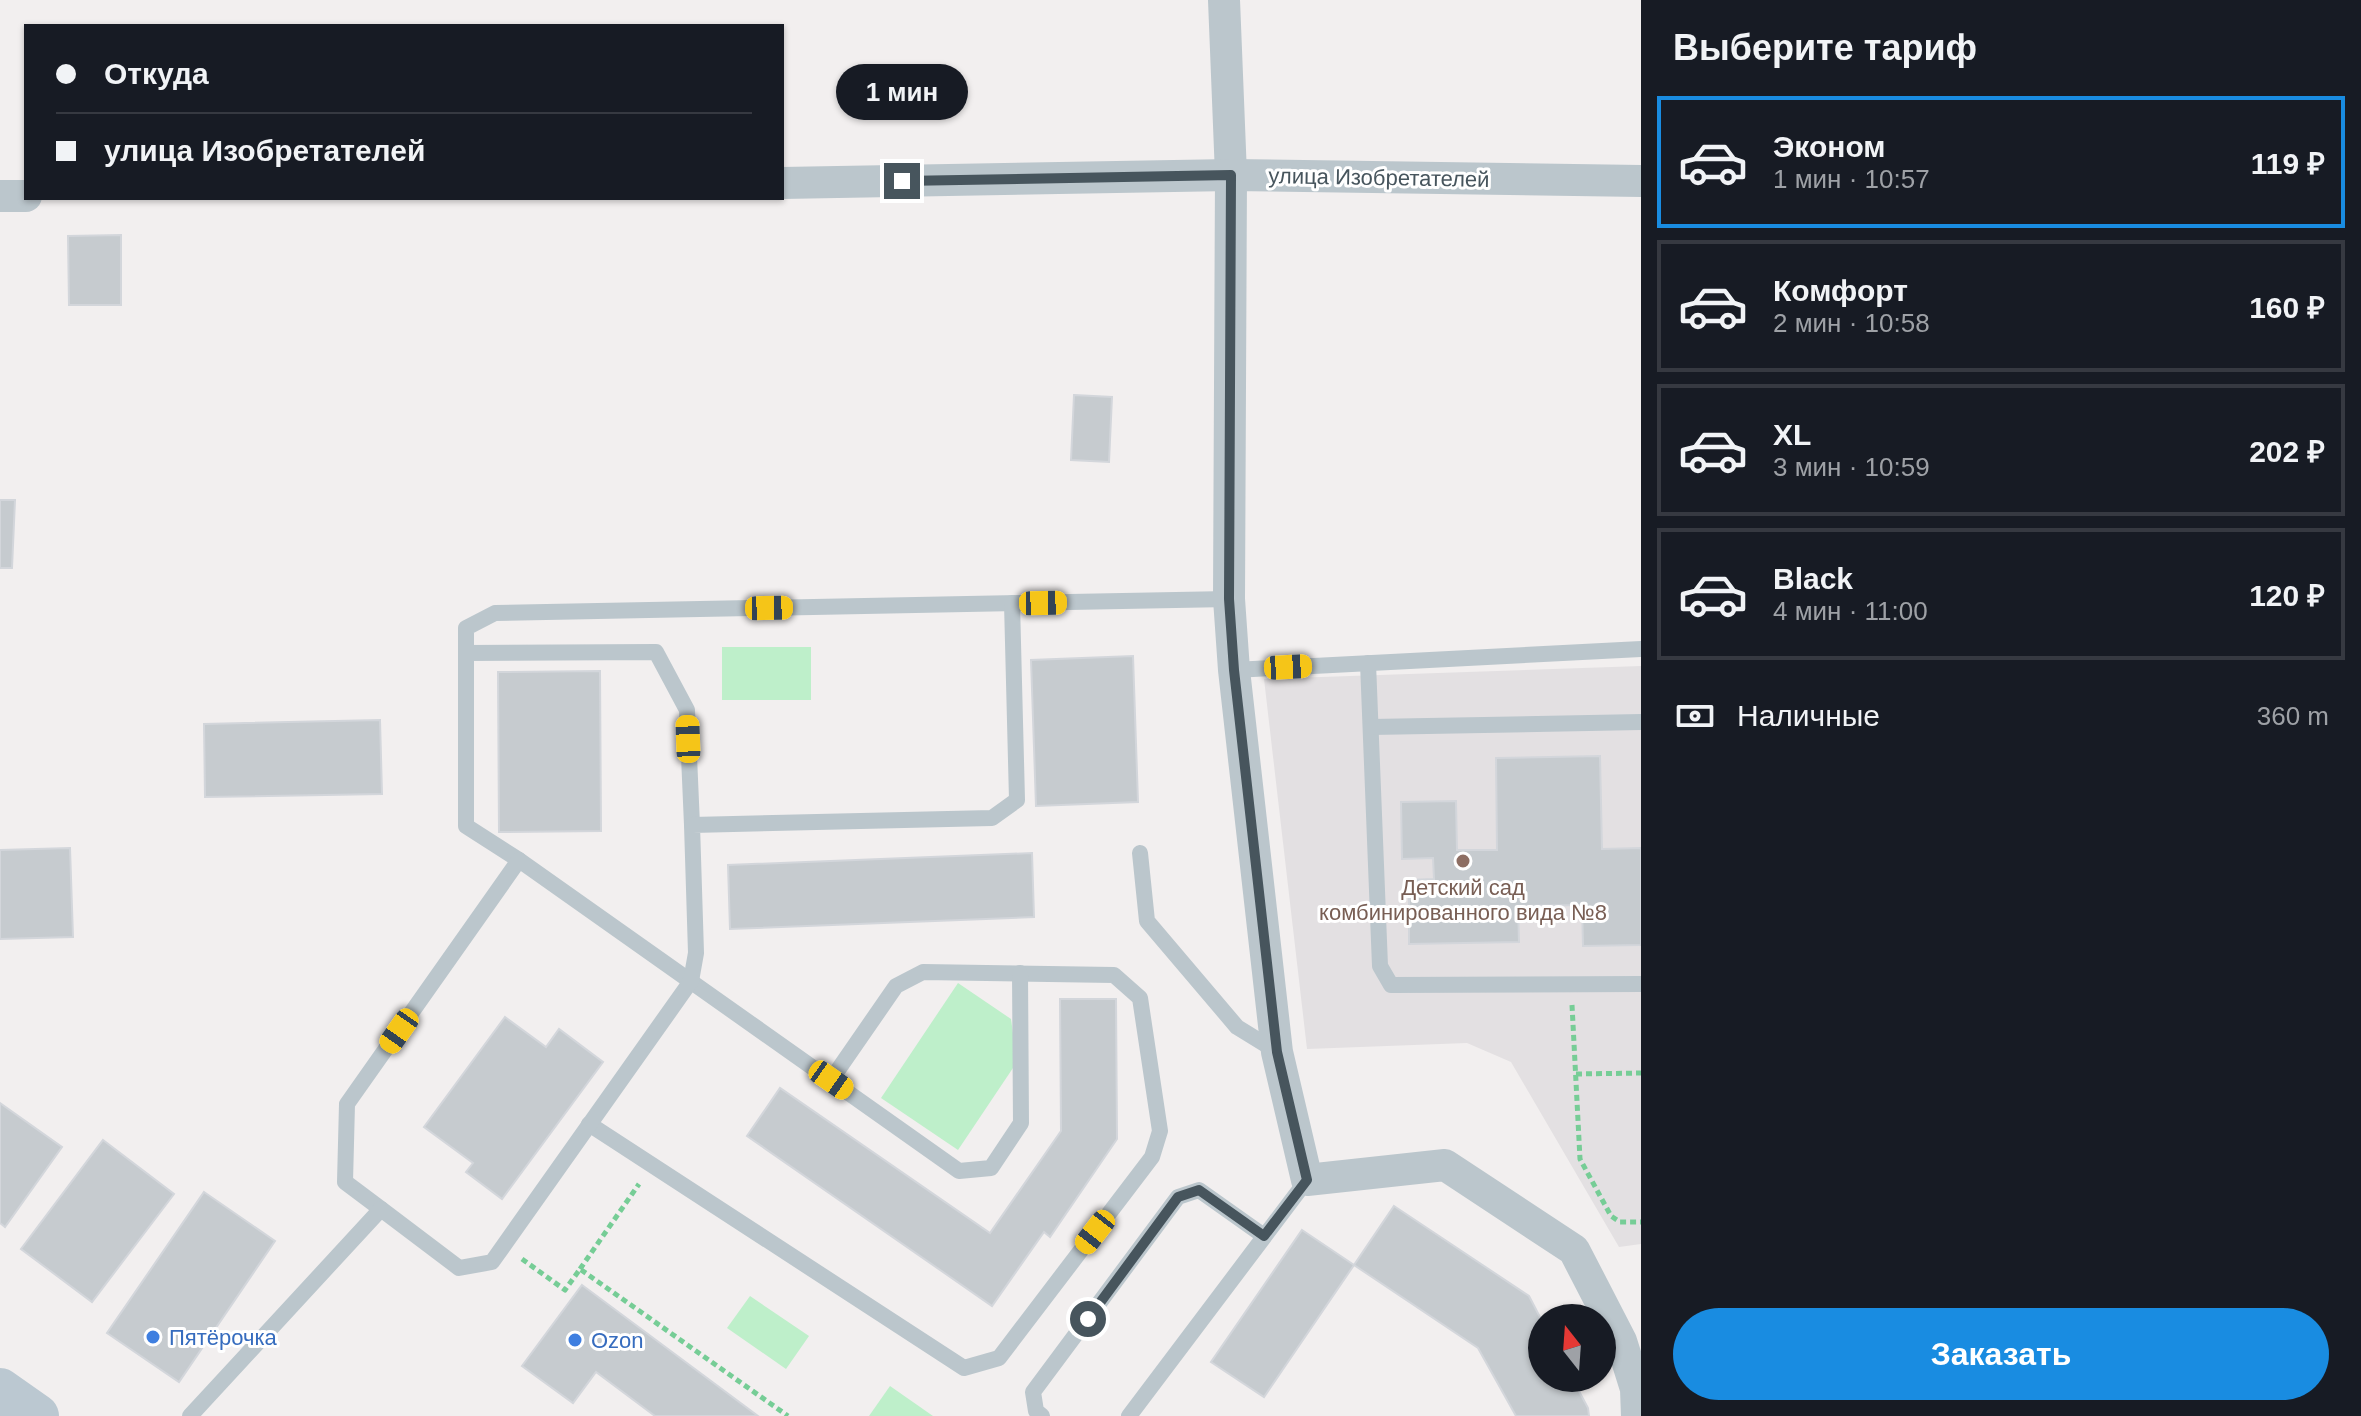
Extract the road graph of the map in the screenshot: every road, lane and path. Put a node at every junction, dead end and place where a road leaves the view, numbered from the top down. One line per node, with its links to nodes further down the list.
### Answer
1 (1224, 0): 2 (street)
2 (1231, 175): 3 (street, улица Изобретателей); 4 (street, улица Изобретателей); 7 (street)
3 (1641, 181)
4 (784, 183)
5 (0, 196): 6 (street)
6 (24, 196)
7 (1229, 599): 8 (lane); 12 (street)
8 (1012, 603): 10 (lane); 15 (lane)
9 (1641, 649): 11 (lane)
10 (466, 653): 15 (lane); 17 (lane)
11 (1368, 663): 12 (lane); 14 (lane)
12 (1234, 670): 22 (street)
13 (1641, 722): 14 (lane)
14 (1371, 727): 20 (lane)
15 (692, 825): 19 (lane)
16 (1140, 853): 22 (lane)
17 (519, 860): 19 (lane); 29 (lane)
18 (1020, 973): 25 (lane); 25 (lane); 27 (lane)
19 (691, 981): 25 (lane); 26 (lane)
20 (1571, 984): 21 (lane); 24 (path)
21 (1641, 984)
22 (1277, 1052): 28 (street)
23 (1641, 1073): 24 (path)
24 (1576, 1074): 30 (path)
25 (831, 1080)
26 (589, 1124): 27 (lane); 32 (lane)
27 (652, 1165): 33 (path)
28 (1307, 1180): 31 (lane); 34 (street)
29 (381, 1209): 32 (lane); 36 (lane)
30 (1641, 1222)
31 (1264, 1236): 38 (lane); 39 (lane)
32 (503, 1246): 33 (path)
33 (580, 1269): 37 (path)
34 (1631, 1339): 35 (street)
35 (1638, 1398)
36 (190, 1416)
37 (788, 1416)
38 (1042, 1416)
39 (1129, 1416)

